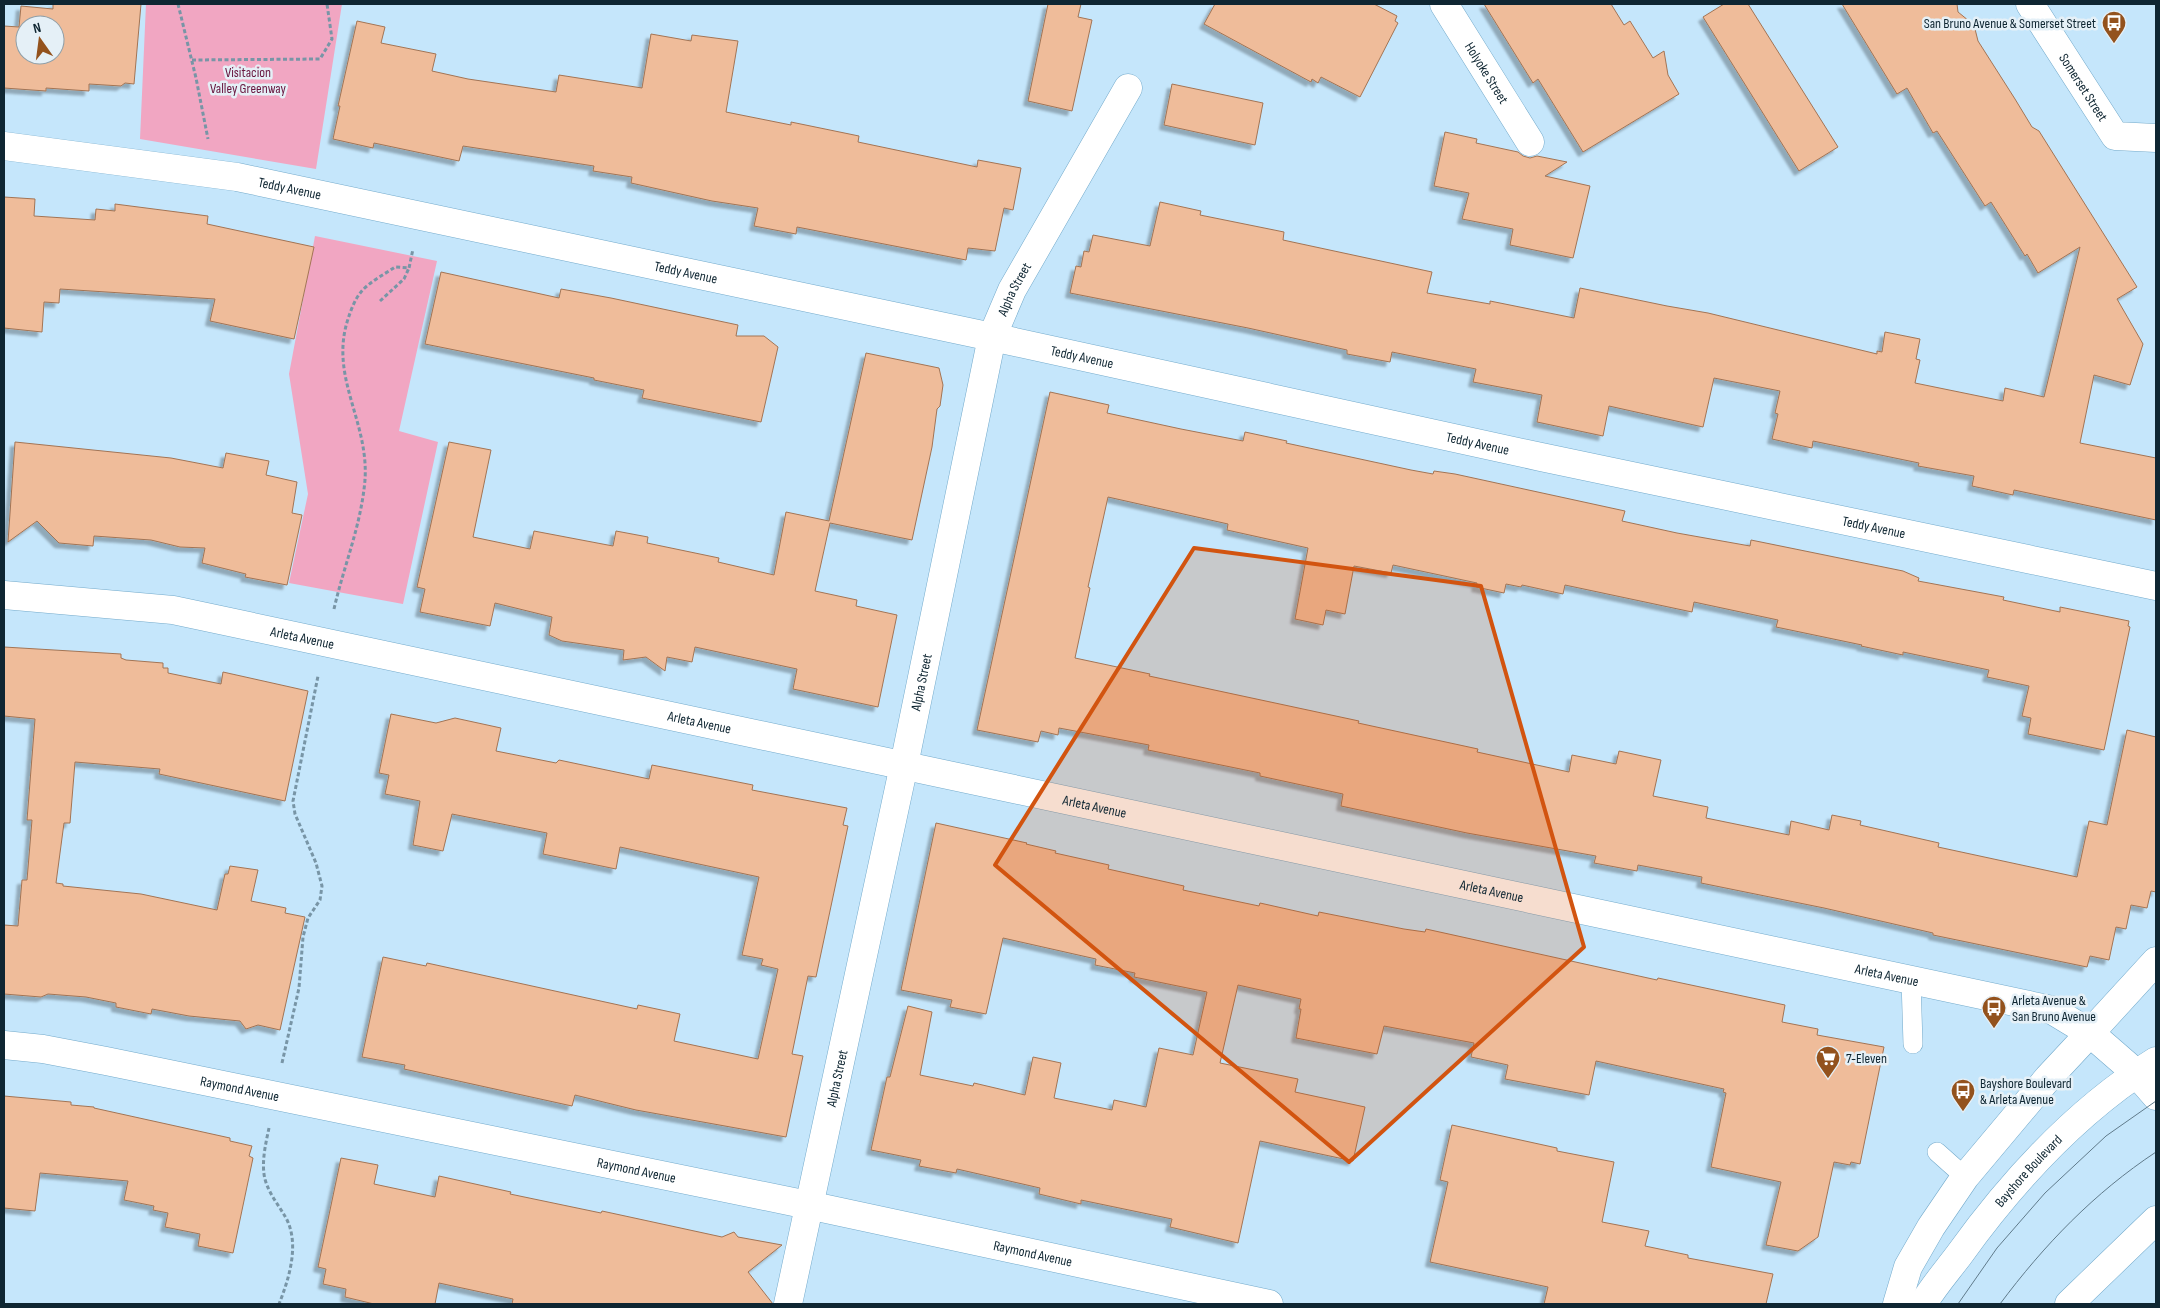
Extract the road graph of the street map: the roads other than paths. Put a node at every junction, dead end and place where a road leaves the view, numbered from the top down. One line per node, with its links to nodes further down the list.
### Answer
1 (1444, 4): 5 (street, Holyoke Street)
2 (2030, 4): 4 (street, Somerset Street)
3 (1128, 88): 7 (street, Alpha Street)
4 (2156, 138)
5 (1530, 142)
6 (4, 146): 7 (street, Teddy Avenue)
7 (992, 338): 8 (street, Teddy Avenue); 10 (street, Alpha Street)
8 (2156, 586)
9 (4, 595): 10 (street, Arleta Avenue)
10 (904, 765): 12 (street, Arleta Avenue); 20 (street, Alpha Street)
11 (2156, 961): 13 (street)
12 (1911, 980): 13 (street, Arleta Avenue); 14 (lane)
13 (2090, 1033): 16 (street, Arleta Avenue); 19 (street)
14 (1913, 1044)
15 (4, 1045): 20 (street, Raymond Avenue)
16 (2146, 1067): 17 (street, Arleta Avenue); 25 (street, Bayshore Boulevard)
17 (2156, 1096)
18 (1937, 1152): 19 (lane)
19 (1965, 1178): 24 (street)
20 (808, 1205): 22 (street, Alpha Street); 23 (street, Raymond Avenue)
21 (2156, 1220): 26 (street)
22 (788, 1304)
23 (1269, 1304)
24 (1897, 1304)
25 (1923, 1304)
26 (2069, 1304)

